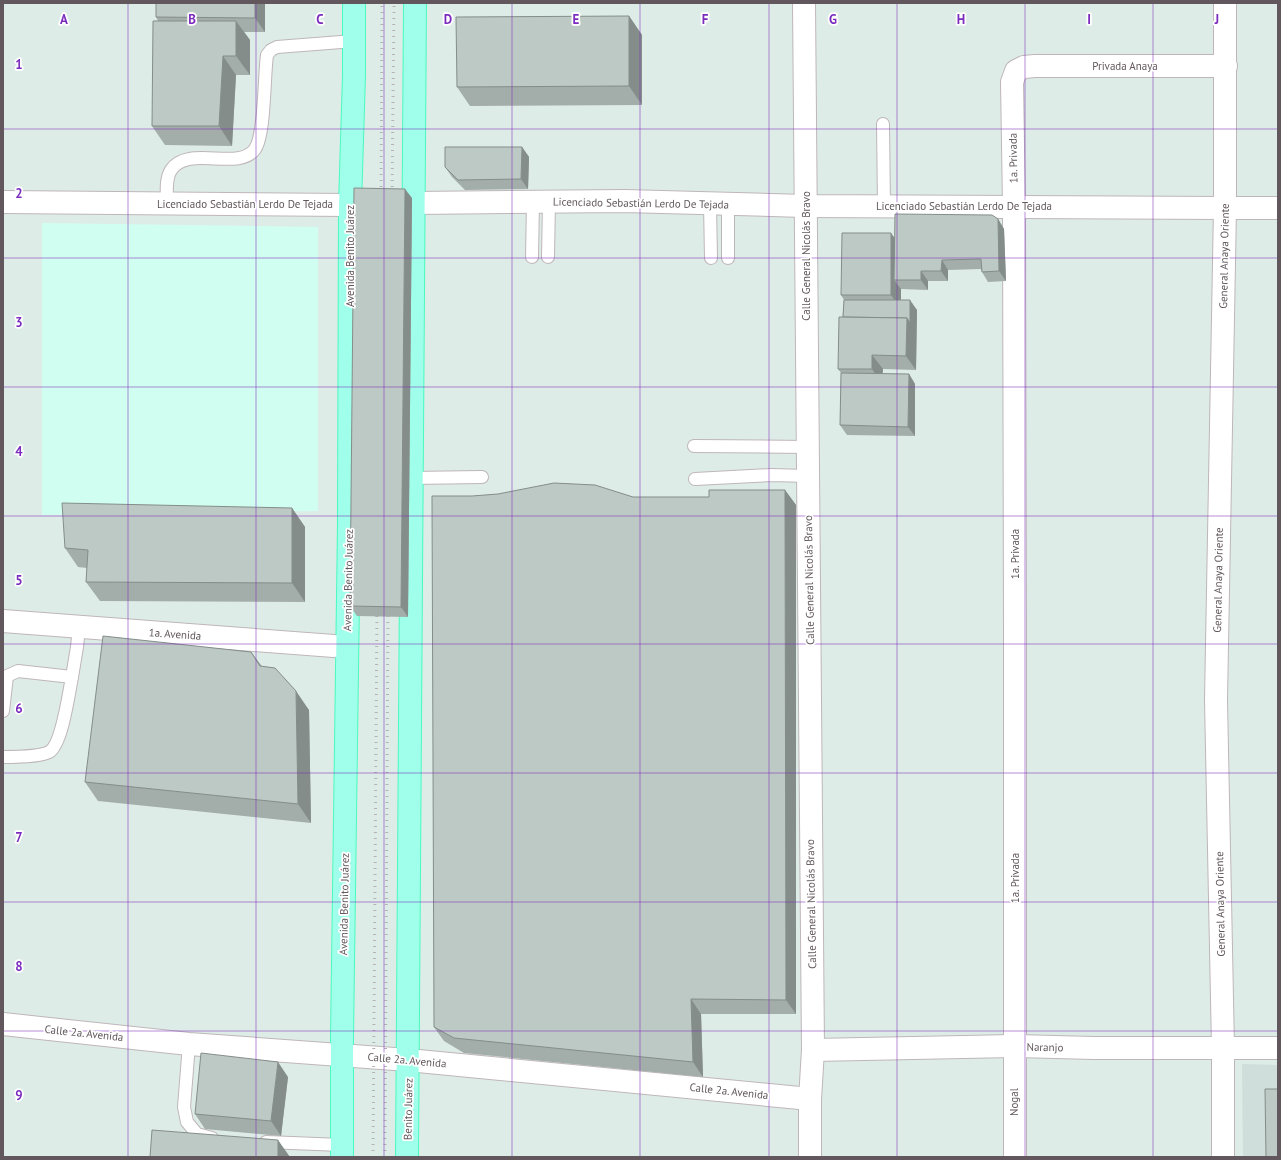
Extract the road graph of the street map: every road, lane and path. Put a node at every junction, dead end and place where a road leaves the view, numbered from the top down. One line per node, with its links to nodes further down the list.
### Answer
1 (354, 3): 5 (main road, Avenida Benito Juárez)
2 (415, 3): 11 (main road)
3 (804, 3): 15 (street, Calle General Nicolás Bravo)
4 (1225, 3): 6 (street, General Anaya Oriente)
5 (354, 41): 13 (lane); 14 (main road, Avenida Benito Juárez)
6 (1226, 66): 7 (street, Privada Anaya); 18 (street, General Anaya Oriente)
7 (1024, 67): 17 (street, 1a. Privada)
8 (883, 124): 16 (lane)
9 (3, 202): 13 (street, Licenciado Sebastián Lerdo De Tejada)
10 (541, 202): 11 (street, Licenciado Sebastián Lerdo De Tejada); 12 (street, Licenciado Sebastián Lerdo De Tejada); 20 (lane); 21 (lane)
11 (414, 203): 14 (street, Licenciado Sebastián Lerdo De Tejada); 28 (main road)
12 (719, 203): 15 (street, Licenciado Sebastián Lerdo De Tejada); 22 (lane); 23 (lane)
13 (167, 204): 14 (street, Licenciado Sebastián Lerdo De Tejada)
14 (350, 204): 32 (main road, Avenida Benito Juárez)
15 (805, 206): 16 (street, Licenciado Sebastián Lerdo De Tejada); 25 (street, Calle General Nicolás Bravo)
16 (884, 206): 17 (street, Licenciado Sebastián Lerdo De Tejada)
17 (1014, 206): 18 (street, Licenciado Sebastián Lerdo De Tejada); 38 (street, 1a. Privada)
18 (1225, 208): 19 (street, Licenciado Sebastián Lerdo De Tejada); 39 (street, General Anaya Oriente)
19 (1278, 208)
20 (532, 257)
21 (548, 257)
22 (711, 258)
23 (728, 258)
24 (694, 446): 25 (lane)
25 (807, 447): 26 (street, Calle General Nicolás Bravo)
26 (808, 476): 29 (lane); 41 (street, Calle General Nicolás Bravo)
27 (482, 477): 28 (lane)
28 (412, 478): 43 (main road)
29 (695, 479)
30 (3, 621): 31 (street, 1a. Avenida)
31 (79, 627): 32 (street, 1a. Avenida); 33 (lane)
32 (347, 647): 42 (main road, Avenida Benito Juárez)
33 (72, 677): 34 (lane); 35 (lane)
34 (3, 711)
35 (3, 757)
36 (3, 1024): 37 (street, Calle 2a. Avenida)
37 (189, 1044): 42 (street, Calle 2a. Avenida); 45 (lane)
38 (1014, 1046): 39 (street, Naranjo); 41 (street, Naranjo); 50 (street, Nogal)
39 (1223, 1048): 40 (street, Naranjo); 51 (street, General Anaya Oriente)
40 (1278, 1048)
41 (813, 1050): 44 (street, Calle General Nicolás Bravo)
42 (342, 1055): 43 (street, Calle 2a. Avenida); 47 (main road, Avenida Benito Juárez)
43 (408, 1060): 44 (street, Calle 2a. Avenida); 48 (main road, Benito Juárez)
44 (810, 1099): 49 (street, Calle General Nicolás Bravo)
45 (222, 1139)
46 (258, 1142): 47 (lane)
47 (342, 1151)
48 (408, 1157)
49 (810, 1157)
50 (1015, 1157)
51 (1223, 1157)

